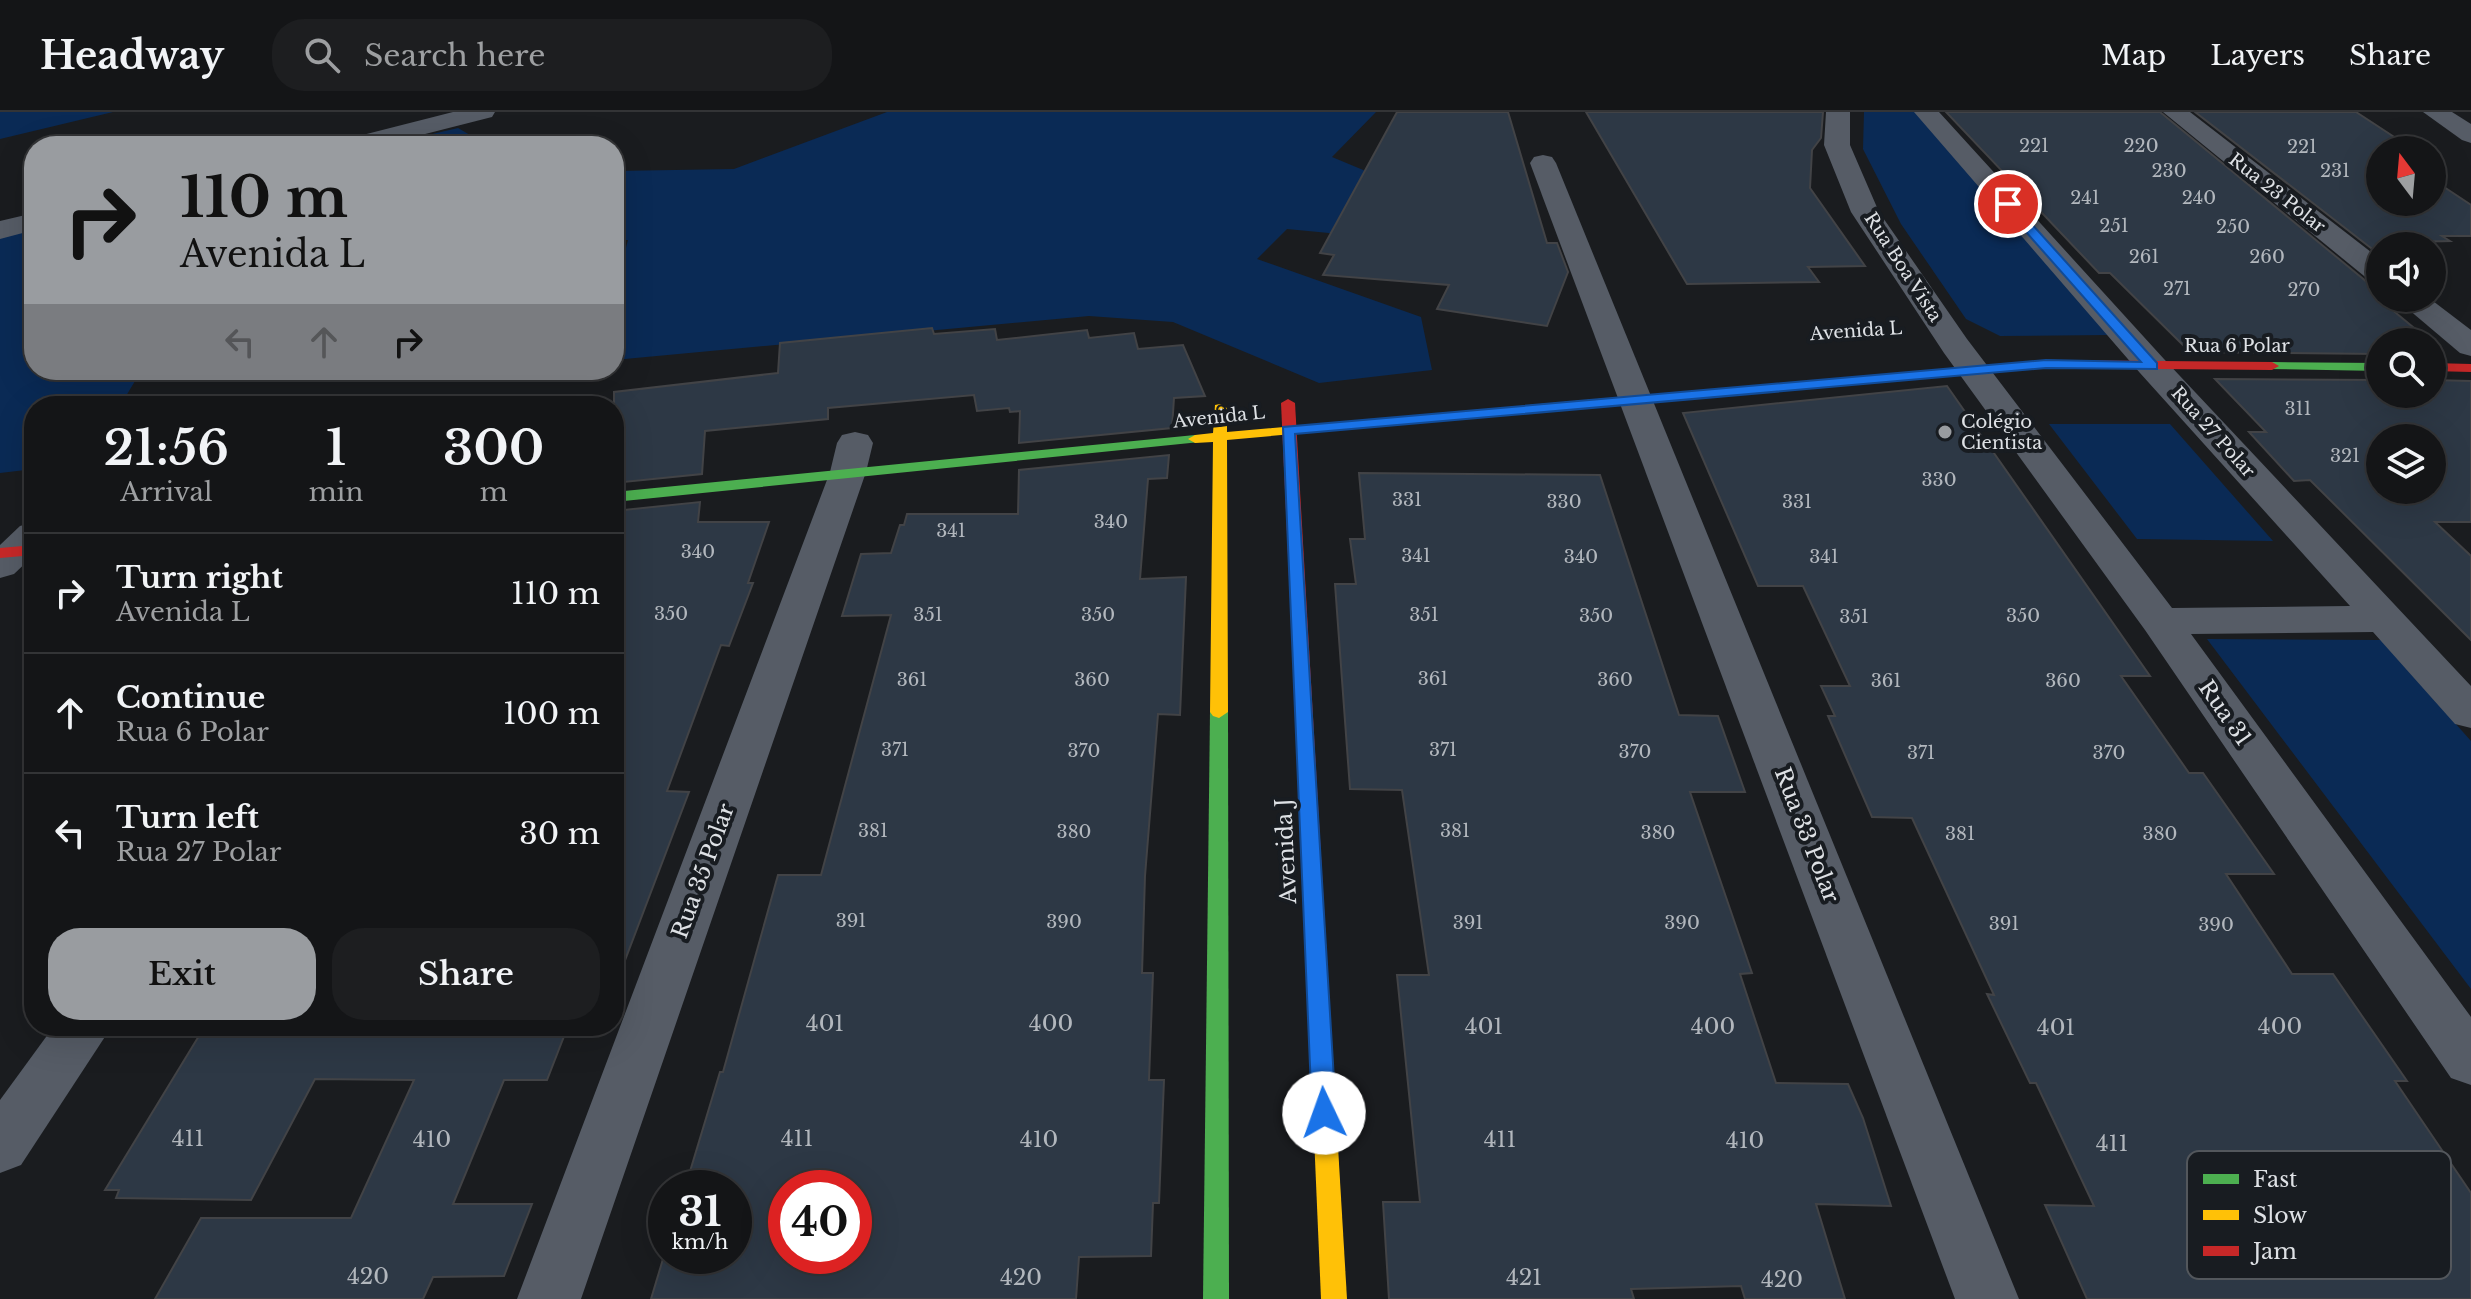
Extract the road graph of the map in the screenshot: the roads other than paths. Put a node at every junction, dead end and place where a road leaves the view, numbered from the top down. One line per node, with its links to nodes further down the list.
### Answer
1 (483, 112): 7 (street)
2 (1838, 112): 14 (street, Rua Boa Vista)
3 (1926, 112): 16 (street, Rua 27 Polar)
4 (2175, 112): 11 (street, Rua 23 Polar)
5 (2435, 112): 6 (street)
6 (2471, 135)
7 (388, 136)
8 (1543, 163): 20 (street, Rua 33 Polar)
9 (24, 224): 10 (street)
10 (0, 230)
11 (2366, 263)
12 (2428, 312): 13 (street)
13 (2471, 346)
14 (1952, 355): 15 (street, Rua 6 Polar); 15 (street, Rua 6 Polar); 20 (street, Avenida L); 28 (street, Rua 31)
15 (2046, 364): 16 (street, Rua 6 Polar)
16 (2152, 366): 17 (street, Rua 6 Polar); 27 (street, Rua 27 Polar)
17 (2366, 367)
18 (2446, 367): 19 (street)
19 (2471, 368)
20 (1628, 379): 23 (street, Avenida L); 36 (street, Rua 33 Polar)
21 (1289, 401): 23 (street, Avenida J)
22 (1219, 408): 24 (street)
23 (1288, 430): 24 (street, Avenida L); 35 (street, Avenida J)
24 (1222, 437): 25 (street, Avenida L); 34 (street)
25 (854, 450): 26 (street, Avenida L); 33 (street, Rua 35 Polar)
26 (624, 495)
27 (2384, 619): 28 (street); 29 (street, Rua 27 Polar)
28 (2160, 621): 31 (street, Rua 31)
29 (2471, 713)
30 (78, 1036): 32 (street)
31 (2471, 1061)
32 (0, 1147)
33 (549, 1299)
34 (1216, 1299)
35 (1334, 1299)
36 (1987, 1299)

